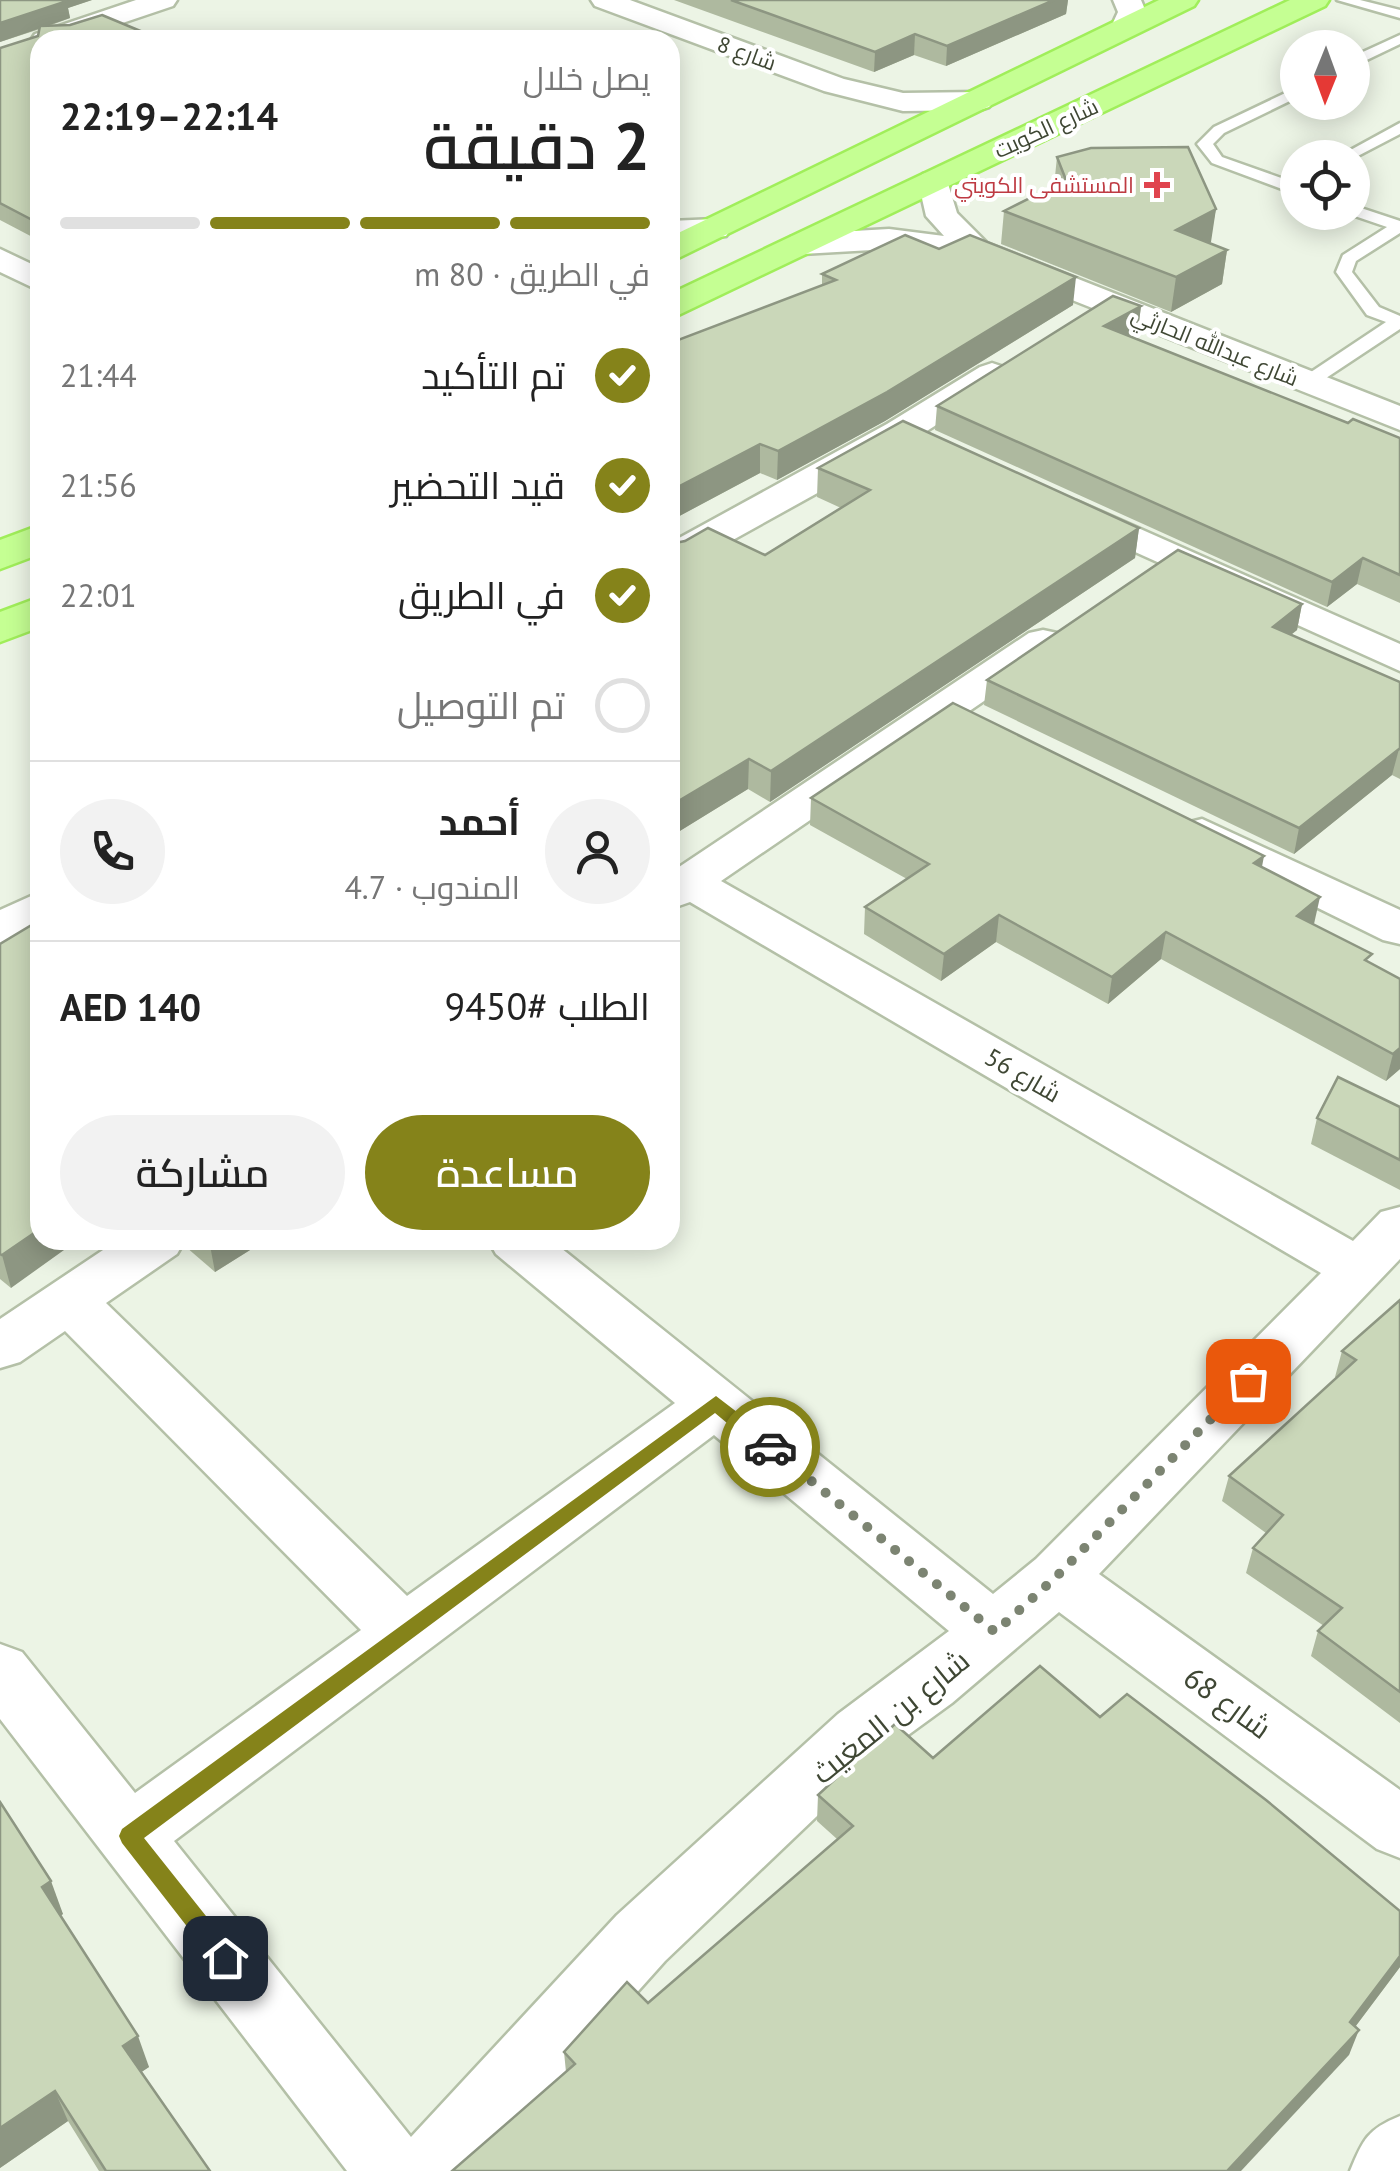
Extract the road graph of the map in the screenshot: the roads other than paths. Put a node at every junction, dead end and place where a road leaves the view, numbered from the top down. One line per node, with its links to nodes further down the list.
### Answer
1 (163, 0): 8 (street)
2 (604, 0): 13 (street, شارع 8)
3 (1183, 0): 6 (main road)
4 (1314, 0): 19 (main road, شارع الكويت)
5 (1344, 0): 7 (lane)
6 (1126, 14): 15 (main road)
7 (1400, 14)
8 (119, 15): 9 (street); 10 (street)
9 (75, 30)
10 (152, 30)
11 (1400, 40): 12 (lane)
12 (1370, 54)
13 (834, 85): 15 (street, شارع 8); 17 (street, شارع 8)
14 (1280, 100): 20 (lane)
15 (978, 101): 17 (main road)
16 (1400, 128): 18 (lane)
17 (895, 141): 23 (main road)
18 (1370, 144)
19 (934, 181): 25 (main road, شارع الكويت); 27 (street, شارع عبدالله الحارثي)
20 (1280, 181)
21 (1370, 216): 22 (lane)
22 (1400, 226): 33 (lane)
23 (715, 229): 24 (street); 26 (main road)
24 (680, 231)
25 (802, 244): 27 (street, شارع عبدالله الحارثي); 30 (main road, شارع الكويت)
26 (680, 245)
27 (975, 250): 31 (street, شارع عبدالله الحارثي)
28 (0, 259): 29 (street)
29 (30, 275)
30 (680, 303)
31 (1106, 303): 32 (street); 35 (street, شارع عبدالله الحارثي)
32 (1074, 322)
33 (1400, 322): 35 (lane)
34 (1027, 352): 37 (street)
35 (1308, 382): 36 (street, شارع عبدالله الحارثي)
36 (1400, 419)
37 (900, 432): 38 (street); 41 (street)
38 (936, 448)
39 (1045, 498): 46 (street)
40 (30, 542): 42 (main road)
41 (680, 553)
42 (0, 556)
43 (30, 615): 45 (main road)
44 (1075, 620): 48 (street)
45 (0, 629)
46 (1400, 659)
47 (1174, 818): 52 (street)
48 (680, 887)
49 (680, 889): 53 (street, شارع 56)
50 (30, 913): 51 (street)
51 (0, 930)
52 (1400, 930)
53 (1379, 1248): 59 (street, شارع بن المغيث)
54 (143, 1250): 56 (street)
55 (527, 1250): 58 (street)
56 (69, 1300): 57 (street); 61 (street)
57 (0, 1347)
58 (716, 1403): 60 (street); 61 (street)
59 (1056, 1577): 60 (street, شارع بن المغيث); 63 (street, شارع 68)
60 (995, 1632): 67 (street, شارع بن المغيث)
61 (404, 1633): 64 (street)
62 (0, 1671): 64 (street)
63 (1400, 1828)
64 (130, 1836): 66 (street)
65 (1400, 2152): 68 (street)
66 (392, 2171)
67 (429, 2171)
68 (1386, 2171)

